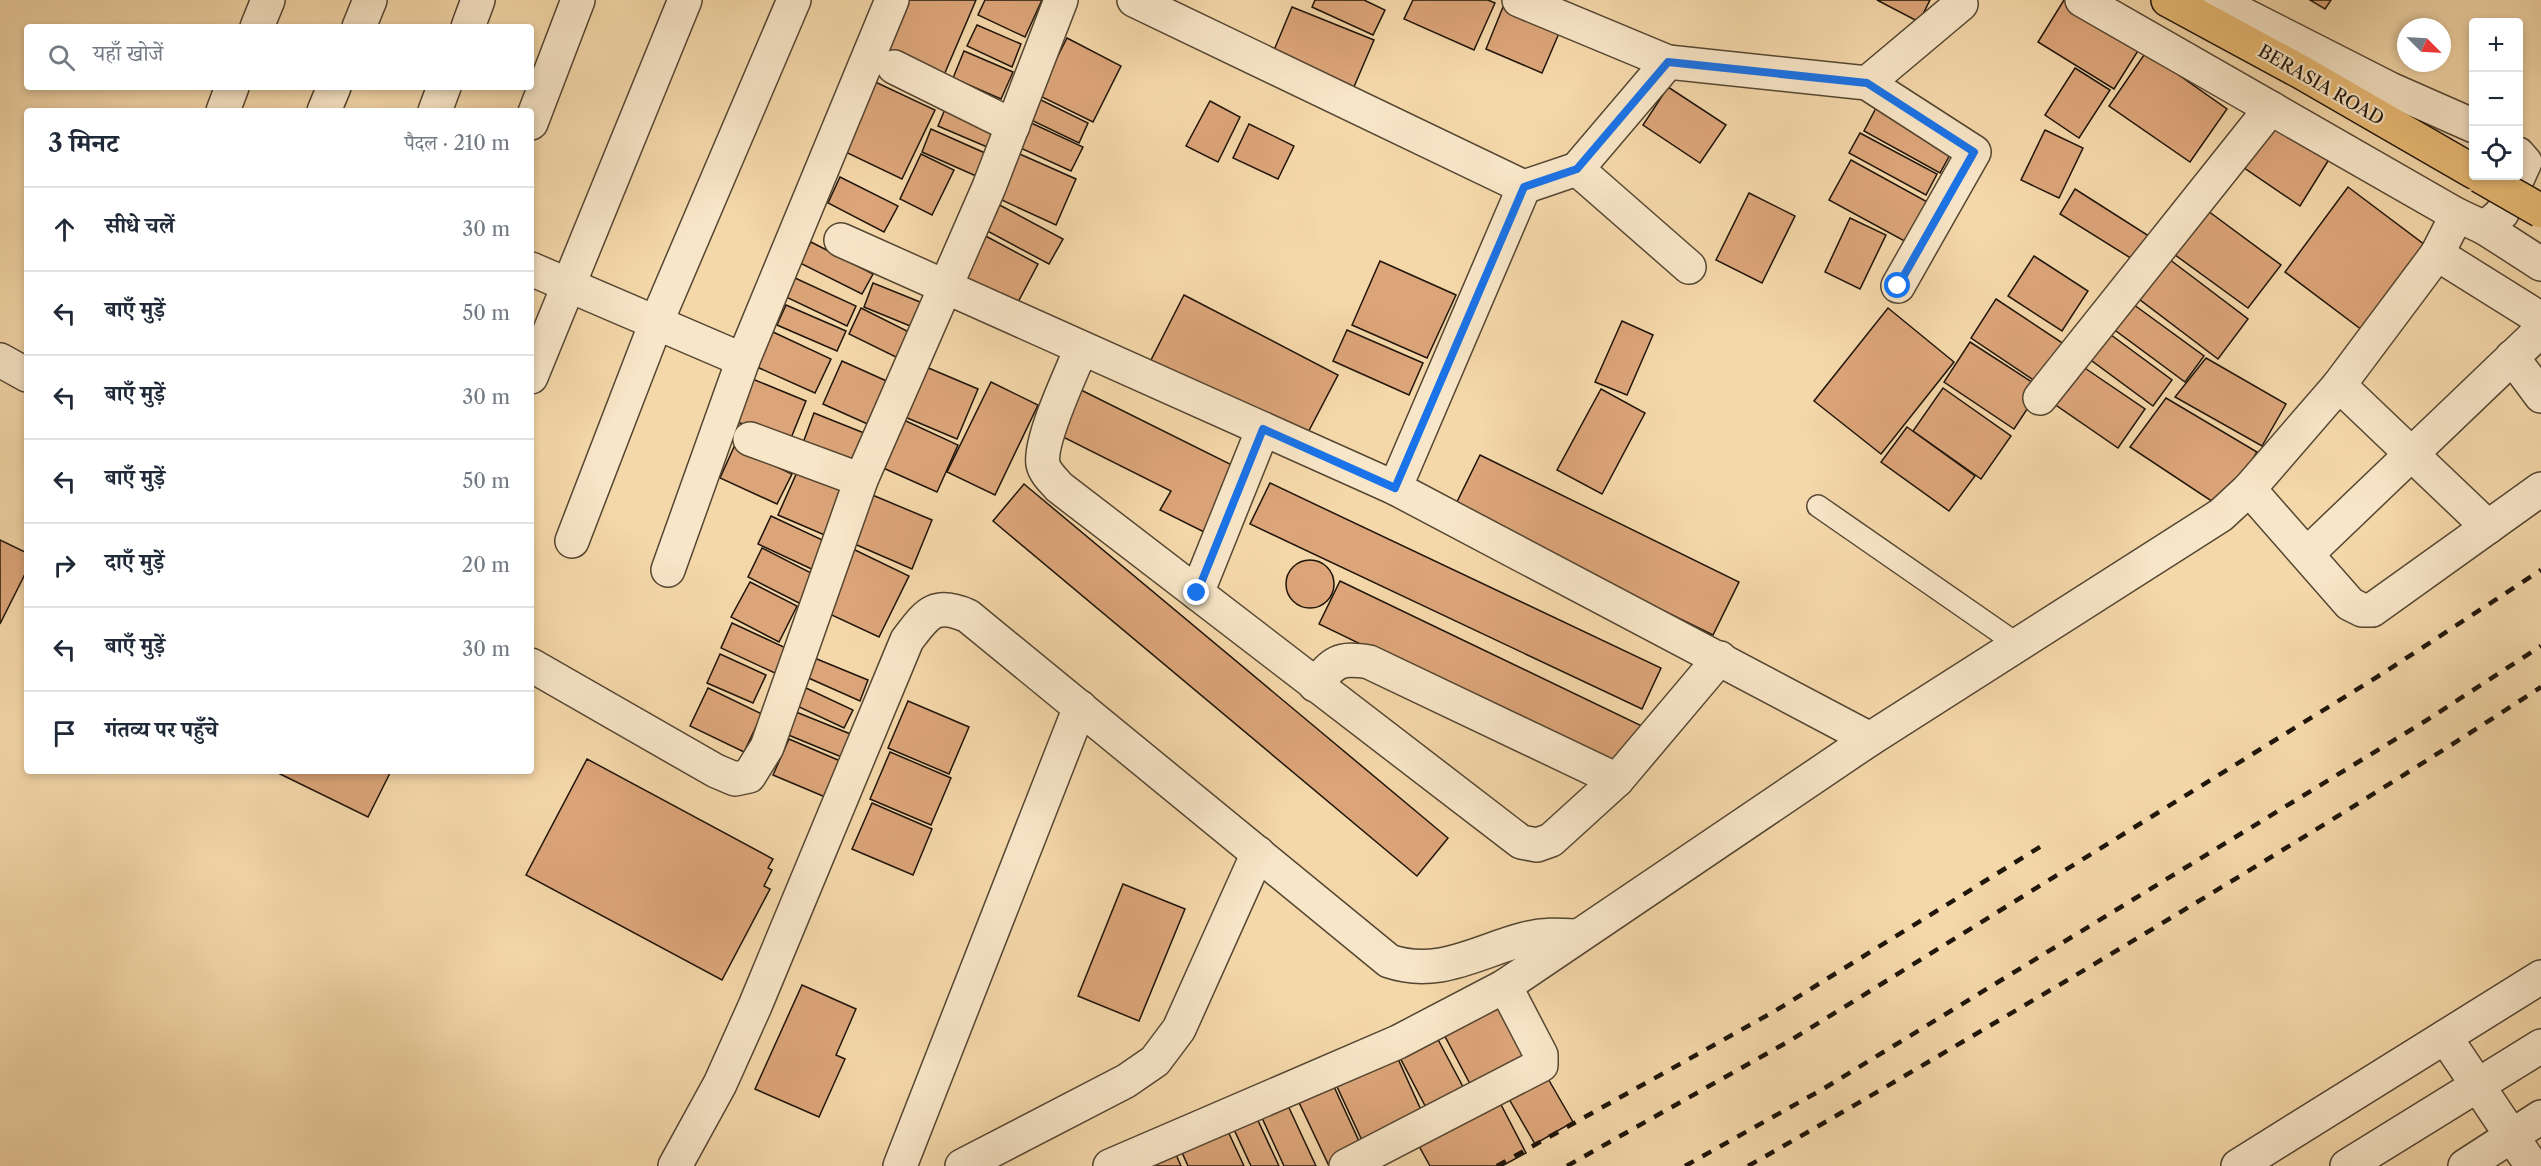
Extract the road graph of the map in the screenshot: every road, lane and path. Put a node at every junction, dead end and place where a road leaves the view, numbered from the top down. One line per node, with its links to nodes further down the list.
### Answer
1 (268, 0): 16 (street)
2 (370, 0): 17 (street)
3 (478, 0): 18 (street)
4 (578, 0): 29 (street)
5 (685, 0): 44 (street)
6 (794, 0): 48 (street)
7 (892, 0): 53 (street)
8 (1061, 0): 31 (street)
9 (1134, 0): 36 (street)
10 (1519, 0): 19 (street)
11 (2082, 0): 28 (street)
12 (2168, 0): 33 (main road, BERASIA ROAD)
13 (2215, 0): 15 (street)
14 (1961, 4): 21 (street)
15 (2248, 7): 30 (street)
16 (258, 24)
17 (360, 24)
18 (469, 24)
19 (1668, 62): 21 (street); 32 (street)
20 (894, 67): 31 (street)
21 (1867, 83): 45 (street)
22 (231, 90): 25 (street)
23 (333, 90): 26 (street)
24 (443, 90): 27 (street)
25 (224, 108)
26 (325, 108)
27 (436, 108)
28 (2271, 108): 38 (street); 58 (street)
29 (534, 115)
30 (2469, 124)
31 (1013, 126): 46 (street)
32 (1577, 169): 36 (street); 42 (street)
33 (2469, 169)
34 (2487, 180): 37 (main road, bridge)
35 (2517, 180): 38 (street)
36 (1524, 187): 63 (street)
37 (2541, 211)
38 (2471, 221): 40 (street); 41 (street)
39 (841, 240): 46 (street)
40 (2437, 254): 47 (street); 56 (street)
41 (2541, 264)
42 (1689, 267)
43 (534, 270): 44 (street)
44 (568, 285): 48 (street); 54 (street)
45 (1898, 286)
46 (944, 288): 50 (street); 62 (street)
47 (2541, 319)
48 (656, 323): 53 (street); 68 (street)
49 (2541, 330): 51 (street)
50 (1081, 349): 59 (street); 71 (street)
51 (2512, 357): 57 (street); 61 (street)
52 (0, 360): 55 (street)
53 (743, 360): 70 (street)
54 (534, 370)
55 (24, 373)
56 (2339, 384): 61 (street); 64 (street)
57 (2541, 396)
58 (2040, 398)
59 (1263, 429): 63 (street); 71 (street)
60 (750, 440): 62 (street)
61 (2411, 454): 67 (street); 69 (street)
62 (861, 480): 74 (street)
63 (1395, 488): 73 (street)
64 (2249, 489): 69 (street); 72 (street)
65 (2541, 489): 67 (street)
66 (1818, 506): 72 (lane)
67 (2488, 527): 69 (street)
68 (572, 540)
69 (2307, 554)
70 (668, 570)
71 (1197, 593): 75 (street)
72 (2018, 644): 77 (street)
73 (1720, 658): 77 (street); 78 (street)
74 (534, 667)
75 (1315, 686): 78 (street); 78 (street)
76 (1080, 707): 79 (street); 88 (street); 89 (street)
77 (1870, 739): 80 (street)
78 (1617, 780)
79 (1258, 853): 80 (street); 90 (street)
80 (1577, 936): 82 (street)
81 (2541, 977): 83 (street)
82 (1505, 986): 91 (street); 92 (street)
83 (2445, 1037): 85 (street); 93 (street)
84 (2541, 1046): 85 (street)
85 (2478, 1086): 87 (street); 94 (street)
86 (2541, 1117): 87 (street)
87 (2512, 1136): 95 (street); 96 (street)
88 (675, 1166)
89 (900, 1166)
90 (962, 1166)
91 (1110, 1166)
92 (1346, 1166)
93 (2238, 1166)
94 (2348, 1166)
95 (2465, 1166)
96 (2532, 1166)

